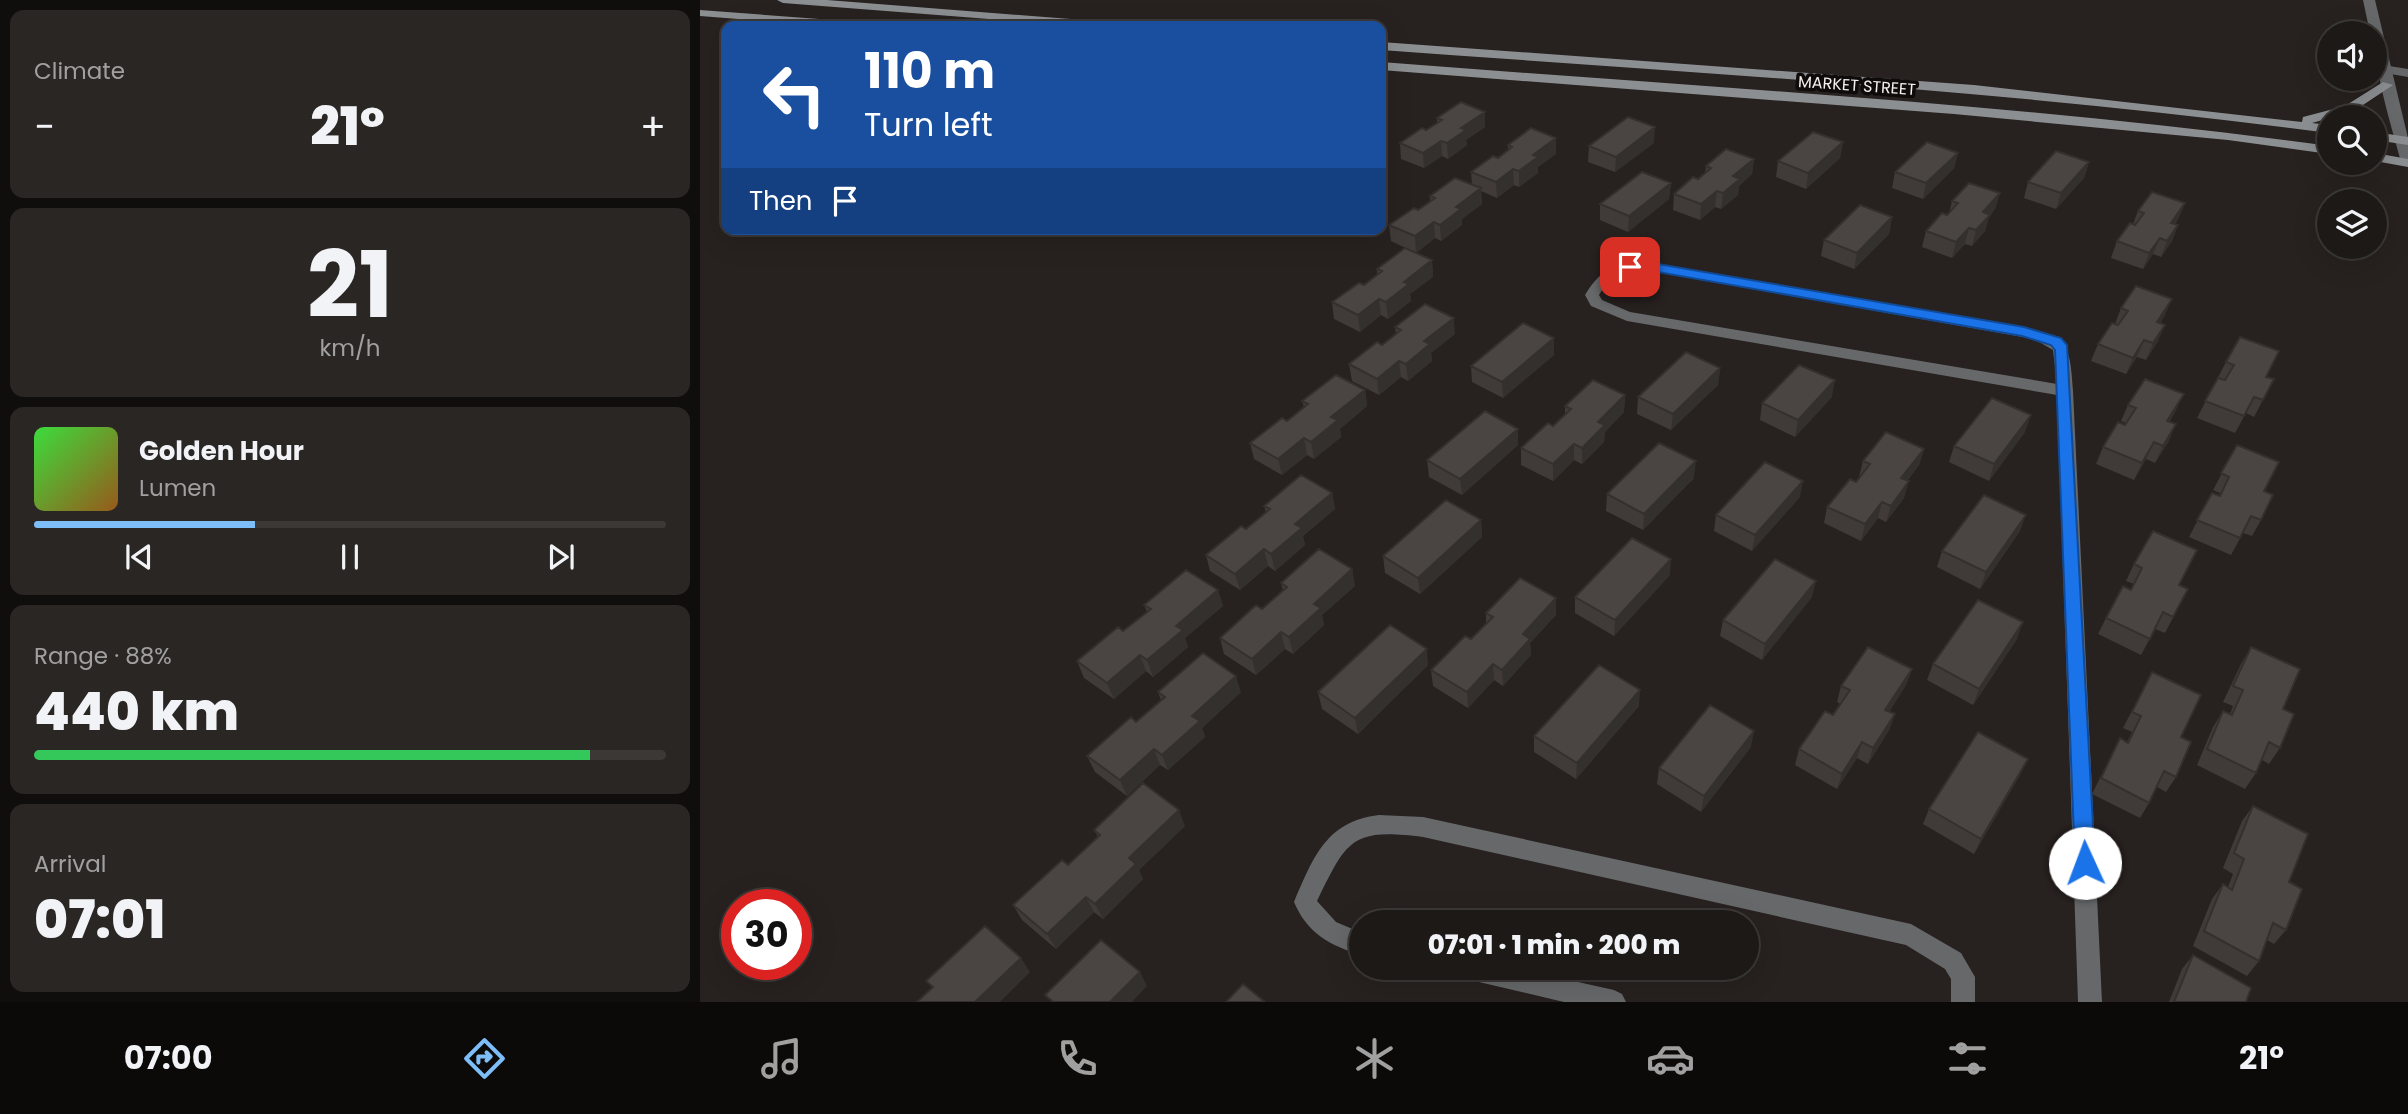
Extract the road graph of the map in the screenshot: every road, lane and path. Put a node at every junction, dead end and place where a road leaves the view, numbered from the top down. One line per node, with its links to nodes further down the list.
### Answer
1 (783, 0): 5 (main road)
2 (2369, 0): 6 (street)
3 (700, 13): 4 (main road)
4 (806, 21)
5 (1057, 21)
6 (2373, 21)
7 (1386, 46): 13 (main road, MARKET STREET)
8 (1386, 66): 17 (main road, MARKET STREET)
9 (2387, 70): 10 (street)
10 (2408, 73)
11 (2387, 88): 16 (street)
12 (2378, 91): 13 (main road)
13 (2286, 123): 14 (main road, MARKET STREET)
14 (2317, 127)
15 (2387, 138): 16 (main road)
16 (2405, 140): 19 (street)
17 (2317, 148)
18 (2387, 159): 19 (main road)
19 (2408, 162)
20 (2065, 391): 20 (street); 25 (street)
21 (1349, 941): 24 (street)
22 (1518, 980): 23 (street)
23 (1614, 1002)
24 (1963, 1002)
25 (2090, 1002)

